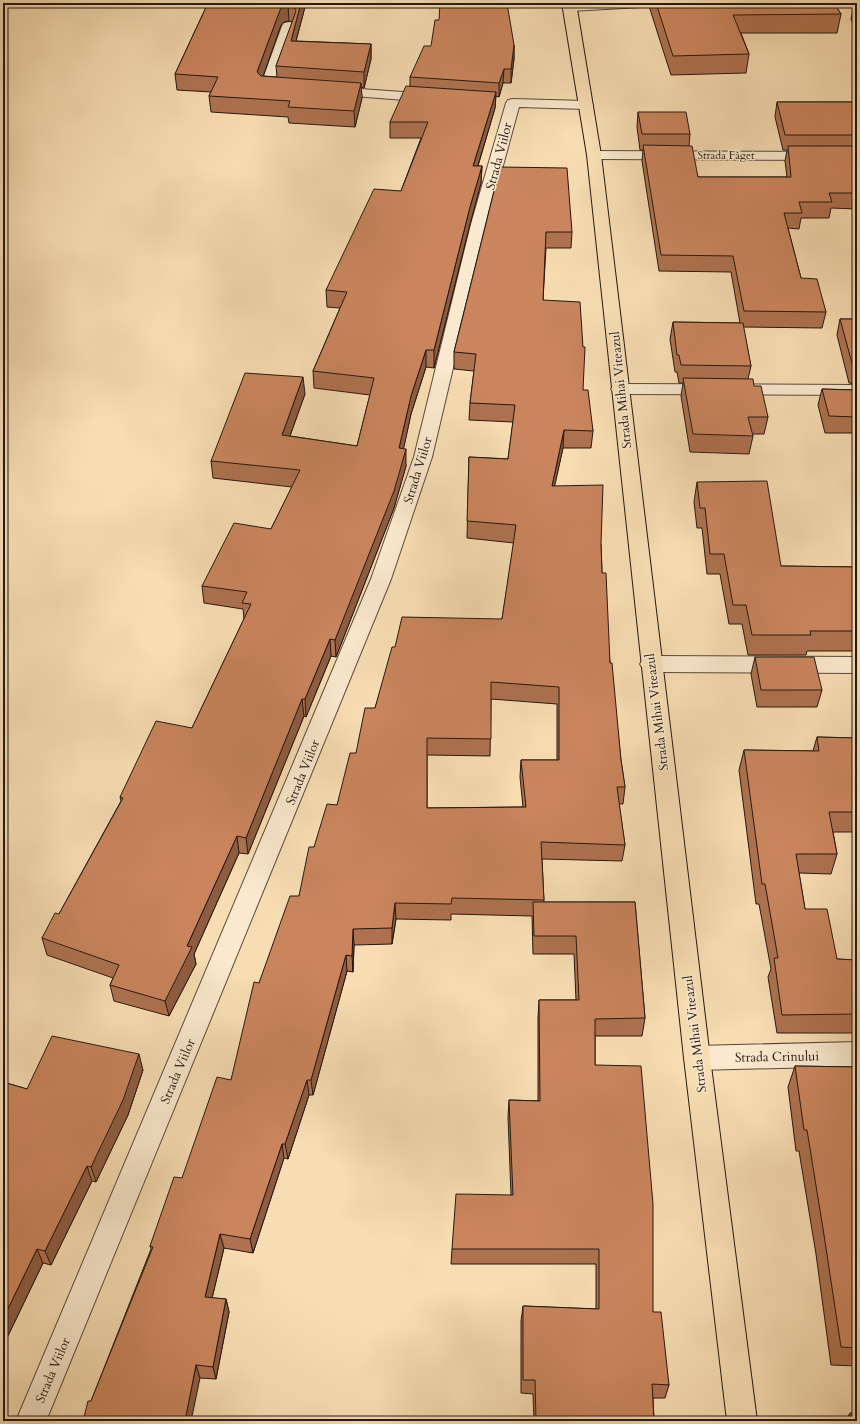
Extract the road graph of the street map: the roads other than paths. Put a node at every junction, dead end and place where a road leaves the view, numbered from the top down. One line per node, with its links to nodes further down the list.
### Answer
1 (642, 3): 2 (street)
2 (569, 5): 7 (highway, Strada Mihai Viteazul)
3 (290, 26): 4 (street)
4 (298, 89)
5 (322, 90): 6 (street)
6 (441, 98)
7 (586, 105): 8 (highway, Strada Mihai Viteazul); 16 (street, Strada Viilor)
8 (594, 155): 9 (street, Strada Făget); 10 (highway, Strada Mihai Viteazul)
9 (857, 156)
10 (620, 389): 11 (street); 12 (highway, Strada Mihai Viteazul)
11 (857, 390)
12 (650, 664): 13 (street); 15 (highway, Strada Mihai Viteazul)
13 (857, 665)
14 (857, 1054): 15 (street, Strada Crinului)
15 (697, 1058): 17 (highway, Strada Mihai Viteazul)
16 (31, 1421)
17 (742, 1421)

